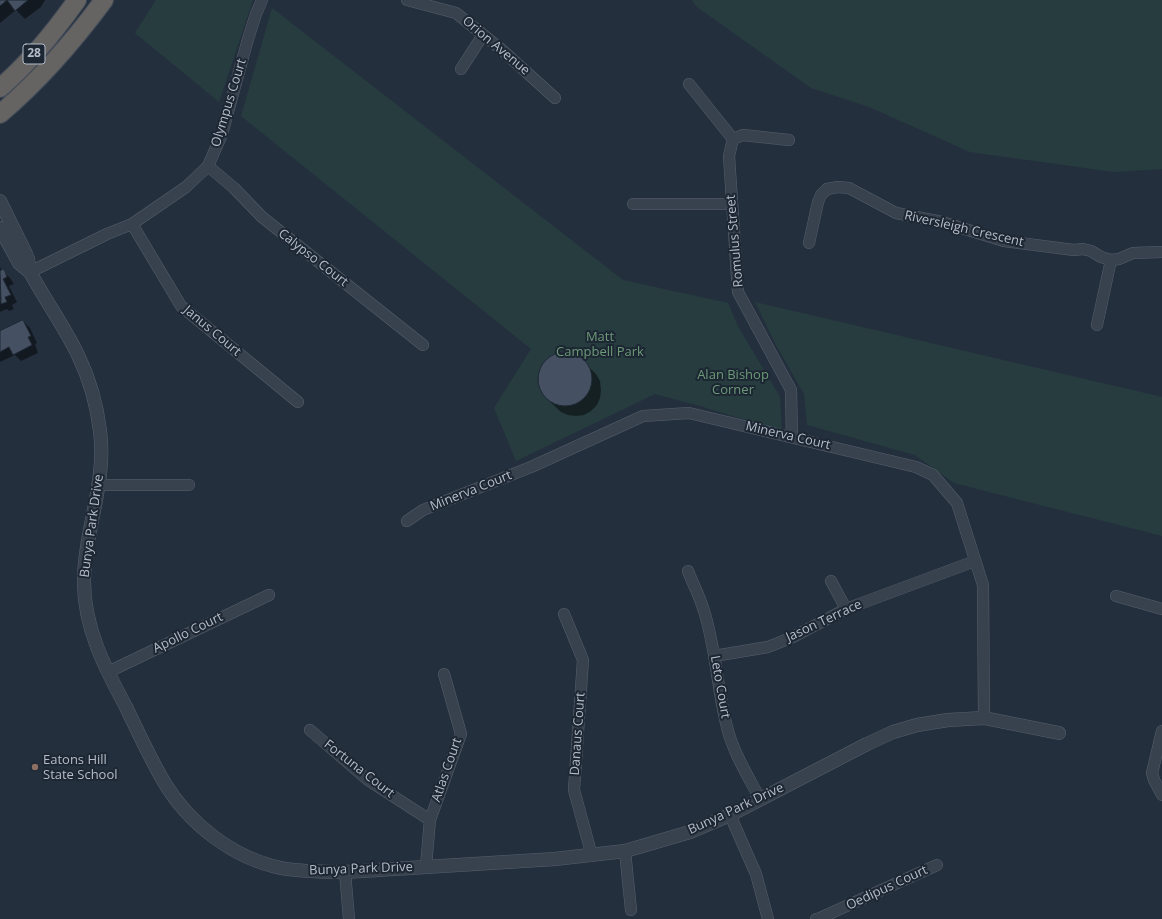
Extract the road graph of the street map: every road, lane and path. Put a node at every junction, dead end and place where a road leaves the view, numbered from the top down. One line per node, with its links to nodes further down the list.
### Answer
1 (78, 0): 8 (highway, 28)
2 (104, 0): 10 (highway, 28)
3 (262, 0): 13 (street, Olympus Court)
4 (407, 0): 5 (street, Orion Avenue)
5 (483, 35): 6 (street); 9 (street, Orion Avenue)
6 (460, 69)
7 (689, 84): 11 (street)
8 (0, 88)
9 (555, 98)
10 (0, 114)
11 (733, 139): 12 (street); 16 (street, Romulus Street)
12 (789, 140)
13 (208, 166): 17 (street, Olympus Court); 24 (street, Calypso Court)
14 (0, 201): 22 (street, Bunya Park Drive)
15 (633, 204): 16 (street)
16 (731, 204): 26 (street, Romulus Street)
17 (132, 224): 22 (street, Olympus Court); 25 (street, Janus Court)
18 (0, 228): 22 (street, Bunya Park Drive)
19 (809, 243): 21 (street, Riversleigh Crescent)
20 (1162, 252): 21 (street)
21 (1111, 260): 23 (street)
22 (30, 272): 27 (street, Bunya Park Drive)
23 (1097, 325)
24 (423, 345)
25 (298, 402)
26 (792, 437): 29 (street, Minerva Court); 30 (street, Minerva Court)
27 (99, 485): 28 (street); 39 (street, Bunya Park Drive)
28 (189, 485)
29 (407, 521)
30 (975, 561): 35 (street, Jason Terrace); 41 (street, Minerva Court)
31 (688, 571): 38 (street, Leto Court)
32 (831, 581): 35 (street)
33 (269, 595): 39 (street, Apollo Court)
34 (1116, 596): 36 (street)
35 (846, 609): 38 (street, Jason Terrace)
36 (1162, 609)
37 (564, 614): 50 (street, Danaus Court)
38 (714, 656): 46 (street, Leto Court)
39 (108, 672): 53 (street, Bunya Park Drive)
40 (444, 674): 48 (street, Atlas Court)
41 (984, 718): 44 (street, Bunya Park Drive); 46 (street, Bunya Park Drive)
42 (310, 730): 48 (street, Fortuna Court)
43 (1162, 731): 45 (street)
44 (1059, 733)
45 (1162, 795)
46 (760, 799): 47 (street, Bunya Park Drive)
47 (730, 815): 49 (street, Bunya Park Drive); 56 (street)
48 (430, 820): 52 (street, Atlas Court)
49 (625, 852): 50 (street, Bunya Park Drive); 54 (street)
50 (592, 856): 52 (street, Bunya Park Drive)
51 (937, 865): 57 (street, Oedipus Court)
52 (426, 866): 53 (street, Bunya Park Drive)
53 (345, 872): 55 (street)
54 (631, 910)
55 (349, 919)
56 (768, 919)
57 (816, 919)

